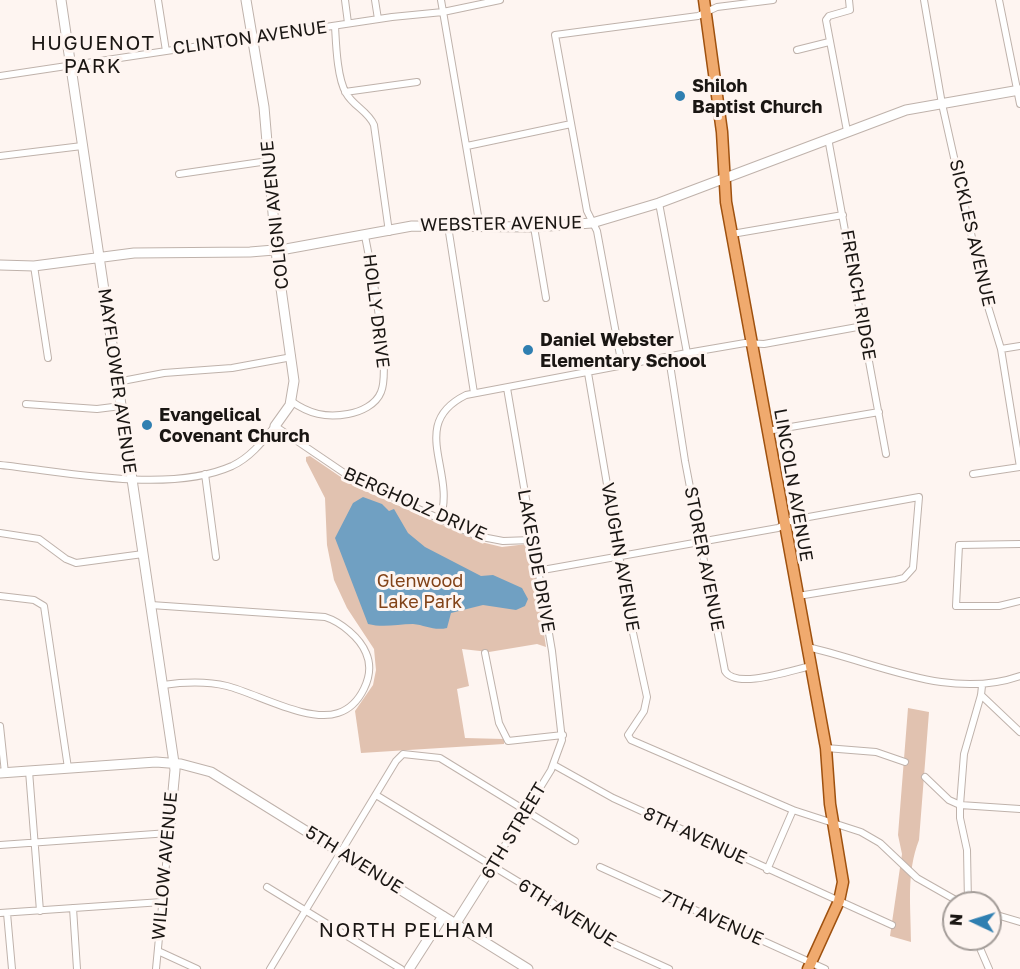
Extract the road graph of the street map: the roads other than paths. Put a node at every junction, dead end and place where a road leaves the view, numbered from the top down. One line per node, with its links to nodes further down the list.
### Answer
1 (61, 0): 21 (street, MAYFLOWER AVENUE)
2 (158, 0): 20 (street)
3 (246, 0): 17 (street, COLIGNI AVENUE)
4 (345, 0): 15 (street)
5 (375, 0): 14 (street)
6 (441, 0): 13 (street)
7 (500, 0): 13 (street, CLINTON AVENUE)
8 (773, 0): 12 (street)
9 (849, 0): 18 (street)
10 (924, 0): 26 (street, SICKLES AVENUE)
11 (999, 0): 24 (street)
12 (705, 6): 28 (street); 36 (main road, LINCOLN AVENUE)
13 (443, 12): 14 (street, CLINTON AVENUE); 32 (street)
14 (378, 19): 15 (street, CLINTON AVENUE)
15 (348, 24): 16 (street, CLINTON AVENUE)
16 (335, 26): 17 (street, CLINTON AVENUE); 25 (street)
17 (253, 38): 20 (street, CLINTON AVENUE); 34 (street, COLIGNI AVENUE)
18 (829, 42): 19 (street); 29 (street)
19 (796, 50)
20 (166, 51): 21 (street, CLINTON AVENUE)
21 (71, 66): 22 (street, CLINTON AVENUE); 31 (street, MAYFLOWER AVENUE)
22 (0, 76)
23 (417, 82): 25 (street)
24 (1018, 90): 26 (street, WEBSTER AVENUE); 27 (street)
25 (345, 92): 43 (street)
26 (942, 104): 29 (street, WEBSTER AVENUE); 54 (street, SICKLES AVENUE)
27 (1020, 104)
28 (571, 124): 32 (street); 39 (street)
29 (847, 131): 30 (street, WEBSTER AVENUE)
30 (828, 138): 36 (street, WEBSTER AVENUE); 38 (street, FRENCH RIDGE)
31 (82, 146): 33 (street); 47 (street, MAYFLOWER AVENUE)
32 (467, 146): 41 (street)
33 (0, 156)
34 (268, 161): 35 (street); 46 (street, COLIGNI AVENUE)
35 (180, 174)
36 (726, 176): 37 (street, WEBSTER AVENUE); 44 (main road, LINCOLN AVENUE)
37 (659, 203): 39 (street, WEBSTER AVENUE); 55 (street)
38 (843, 215): 44 (street); 51 (street, FRENCH RIDGE)
39 (592, 223): 42 (street, WEBSTER AVENUE); 59 (street)
40 (448, 226): 41 (street, WEBSTER AVENUE); 43 (street, WEBSTER AVENUE); 63 (street)
41 (480, 227): 42 (street, WEBSTER AVENUE)
42 (534, 227): 50 (street)
43 (389, 232): 45 (street, WEBSTER AVENUE)
44 (732, 234): 52 (main road, LINCOLN AVENUE)
45 (366, 236): 46 (street, WEBSTER AVENUE); 64 (street, HOLLY DRIVE)
46 (276, 250): 47 (street, WEBSTER AVENUE); 56 (street, COLIGNI AVENUE)
47 (99, 256): 49 (street, WEBSTER AVENUE); 61 (street, MAYFLOWER AVENUE)
48 (0, 265): 49 (street, WEBSTER AVENUE)
49 (34, 266): 57 (street)
50 (546, 298)
51 (863, 326): 52 (street); 67 (street, FRENCH RIDGE)
52 (750, 342): 55 (street); 69 (main road, LINCOLN AVENUE)
53 (1020, 346): 54 (street)
54 (1000, 349): 72 (street, SICKLES AVENUE)
55 (687, 353): 58 (street)
56 (292, 357): 61 (street); 64 (street, COLIGNI AVENUE)
57 (48, 358)
58 (669, 358): 59 (street); 80 (street, STORER AVENUE)
59 (622, 366): 60 (street)
60 (588, 373): 62 (street); 84 (street, VAUGHN AVENUE)
61 (117, 382): 66 (street, MAYFLOWER AVENUE)
62 (507, 388): 63 (street); 79 (street, LAKESIDE DRIVE)
63 (474, 393): 76 (street)
64 (291, 401): 68 (street, COLIGNI AVENUE)
65 (26, 404): 66 (street)
66 (121, 406): 75 (street, MAYFLOWER AVENUE)
67 (879, 412): 69 (street); 70 (street, FRENCH RIDGE)
68 (275, 426): 73 (street); 76 (street, BERGHOLZ DRIVE)
69 (767, 431): 77 (main road, LINCOLN AVENUE)
70 (886, 454)
71 (0, 465): 75 (street)
72 (1020, 467): 74 (street)
73 (205, 474): 75 (street); 83 (street)
74 (974, 474)
75 (132, 479): 82 (street, MAYFLOWER AVENUE)
76 (440, 519): 79 (street, BERGHOLZ DRIVE)
77 (784, 525): 80 (street); 87 (main road, LINCOLN AVENUE); 87 (street)
78 (2, 533): 82 (street)
79 (531, 540): 85 (street, LAKESIDE DRIVE)
80 (702, 540): 84 (street); 92 (street, STORER AVENUE)
81 (1020, 544): 88 (street)
82 (143, 554): 89 (street, MAYFLOWER AVENUE)
83 (216, 557)
84 (619, 557): 85 (street); 112 (street, VAUGHN AVENUE)
85 (537, 571): 99 (street, LAKESIDE DRIVE)
86 (0, 596): 104 (street)
87 (798, 596): 90 (main road, LINCOLN AVENUE)
88 (1020, 601)
89 (151, 605): 94 (street, MAYFLOWER AVENUE); 94 (street)
90 (807, 647): 92 (main road, LINCOLN AVENUE); 95 (street)
91 (486, 653): 99 (street)
92 (811, 666): 100 (main road, LINCOLN AVENUE)
93 (1020, 676): 95 (street)
94 (163, 685): 101 (street, MAYFLOWER AVENUE)
95 (982, 686): 96 (street)
96 (981, 695): 98 (street); 109 (street)
97 (0, 726): 106 (street)
98 (1020, 732)
99 (562, 735): 103 (street, 6TH STREET)
100 (826, 748): 102 (street); 113 (main road, LINCOLN AVENUE)
101 (174, 762): 104 (street); 114 (street, WILLOW AVENUE); 118 (street, 5TH AVENUE)
102 (905, 762)
103 (554, 765): 111 (street, 6TH STREET); 121 (street, 8TH AVENUE)
104 (68, 768): 105 (street)
105 (29, 771): 106 (street); 116 (street)
106 (3, 773)
107 (925, 777): 109 (street)
108 (376, 795): 111 (street); 118 (street); 119 (street, 6TH AVENUE)
109 (960, 805): 110 (street); 123 (street)
110 (1020, 809)
111 (527, 810): 115 (street); 119 (street, 6TH STREET)
112 (793, 810): 113 (street); 121 (street)
113 (833, 823): 124 (street); 125 (main road, LINCOLN AVENUE)
114 (168, 833): 116 (street); 126 (street, WILLOW AVENUE)
115 (575, 841)
116 (35, 842): 117 (street); 128 (street)
117 (0, 845)
118 (341, 852): 129 (street); 131 (street, 5TH AVENUE)
119 (492, 866): 134 (street, 6TH STREET); 147 (street, 6TH AVENUE)
120 (600, 867): 138 (street, 7TH AVENUE)
121 (767, 870): 125 (street, 8TH AVENUE)
122 (267, 887): 129 (street)
123 (968, 891)
124 (942, 892)
125 (839, 901): 135 (street, 8TH AVENUE); 138 (main road, LINCOLN AVENUE)
126 (162, 902): 127 (street); 136 (street, WILLOW AVENUE)
127 (73, 908): 128 (street); 140 (street)
128 (40, 911): 130 (street)
129 (305, 912): 143 (street); 144 (street)
130 (3, 913): 139 (street)
131 (443, 916): 134 (street, 5TH AVENUE); 145 (street)
132 (1002, 917): 133 (street)
133 (1020, 922)
134 (456, 923): 146 (street, 5TH AVENUE)
135 (892, 925)
136 (158, 951): 141 (street, WILLOW AVENUE); 142 (street)
137 (981, 951): 149 (street)
138 (810, 966): 148 (street, 7TH AVENUE)
139 (12, 969)
140 (77, 969)
141 (156, 969)
142 (197, 969)
143 (270, 969)
144 (401, 969)
145 (409, 969)
146 (528, 969)
147 (669, 969)
148 (825, 969)
149 (988, 969)

